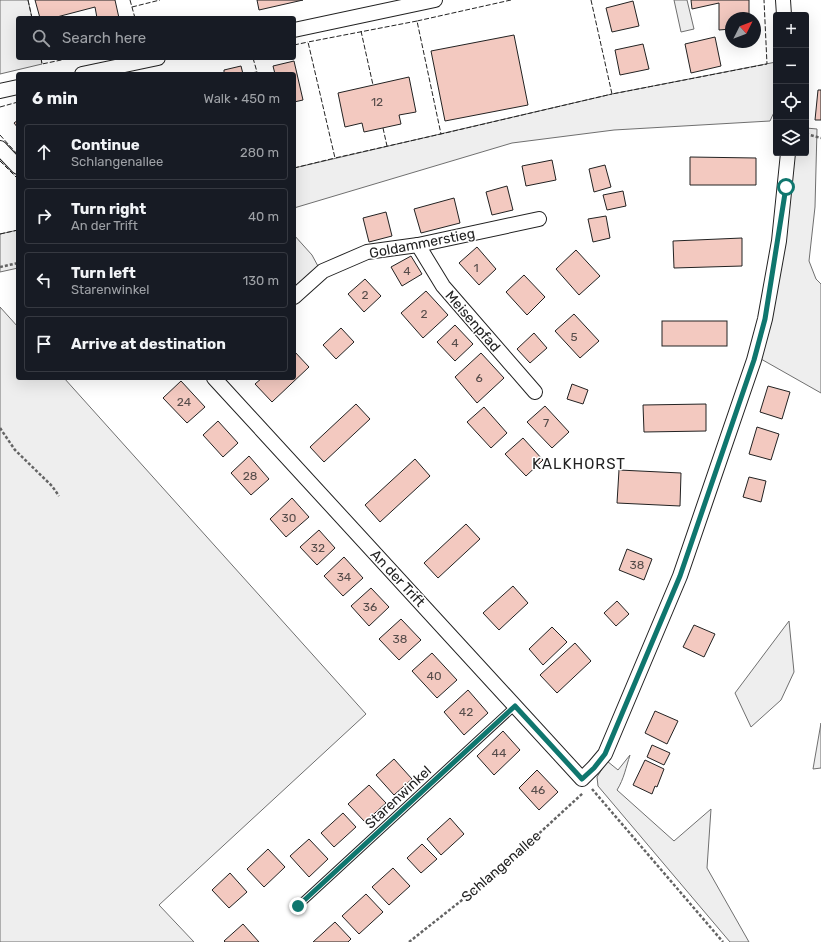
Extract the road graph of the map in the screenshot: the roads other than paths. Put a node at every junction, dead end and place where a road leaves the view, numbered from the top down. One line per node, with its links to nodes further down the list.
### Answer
1 (435, 0): 4 (street)
2 (783, 0): 3 (street)
3 (784, 12)
4 (296, 30)
5 (148, 60): 6 (street)
6 (92, 72)
7 (16, 87): 8 (street)
8 (0, 91)
9 (0, 148): 11 (street)
10 (788, 156): 17 (street, An der Trift)
11 (16, 165)
12 (539, 219): 13 (street, Goldammerstieg)
13 (418, 245): 14 (street, Goldammerstieg); 16 (street, Meisenpfad)
14 (296, 295)
15 (216, 380): 17 (street, An der Trift)
16 (535, 392)
17 (515, 706): 18 (lane, Starenwinkel)
18 (298, 906)

